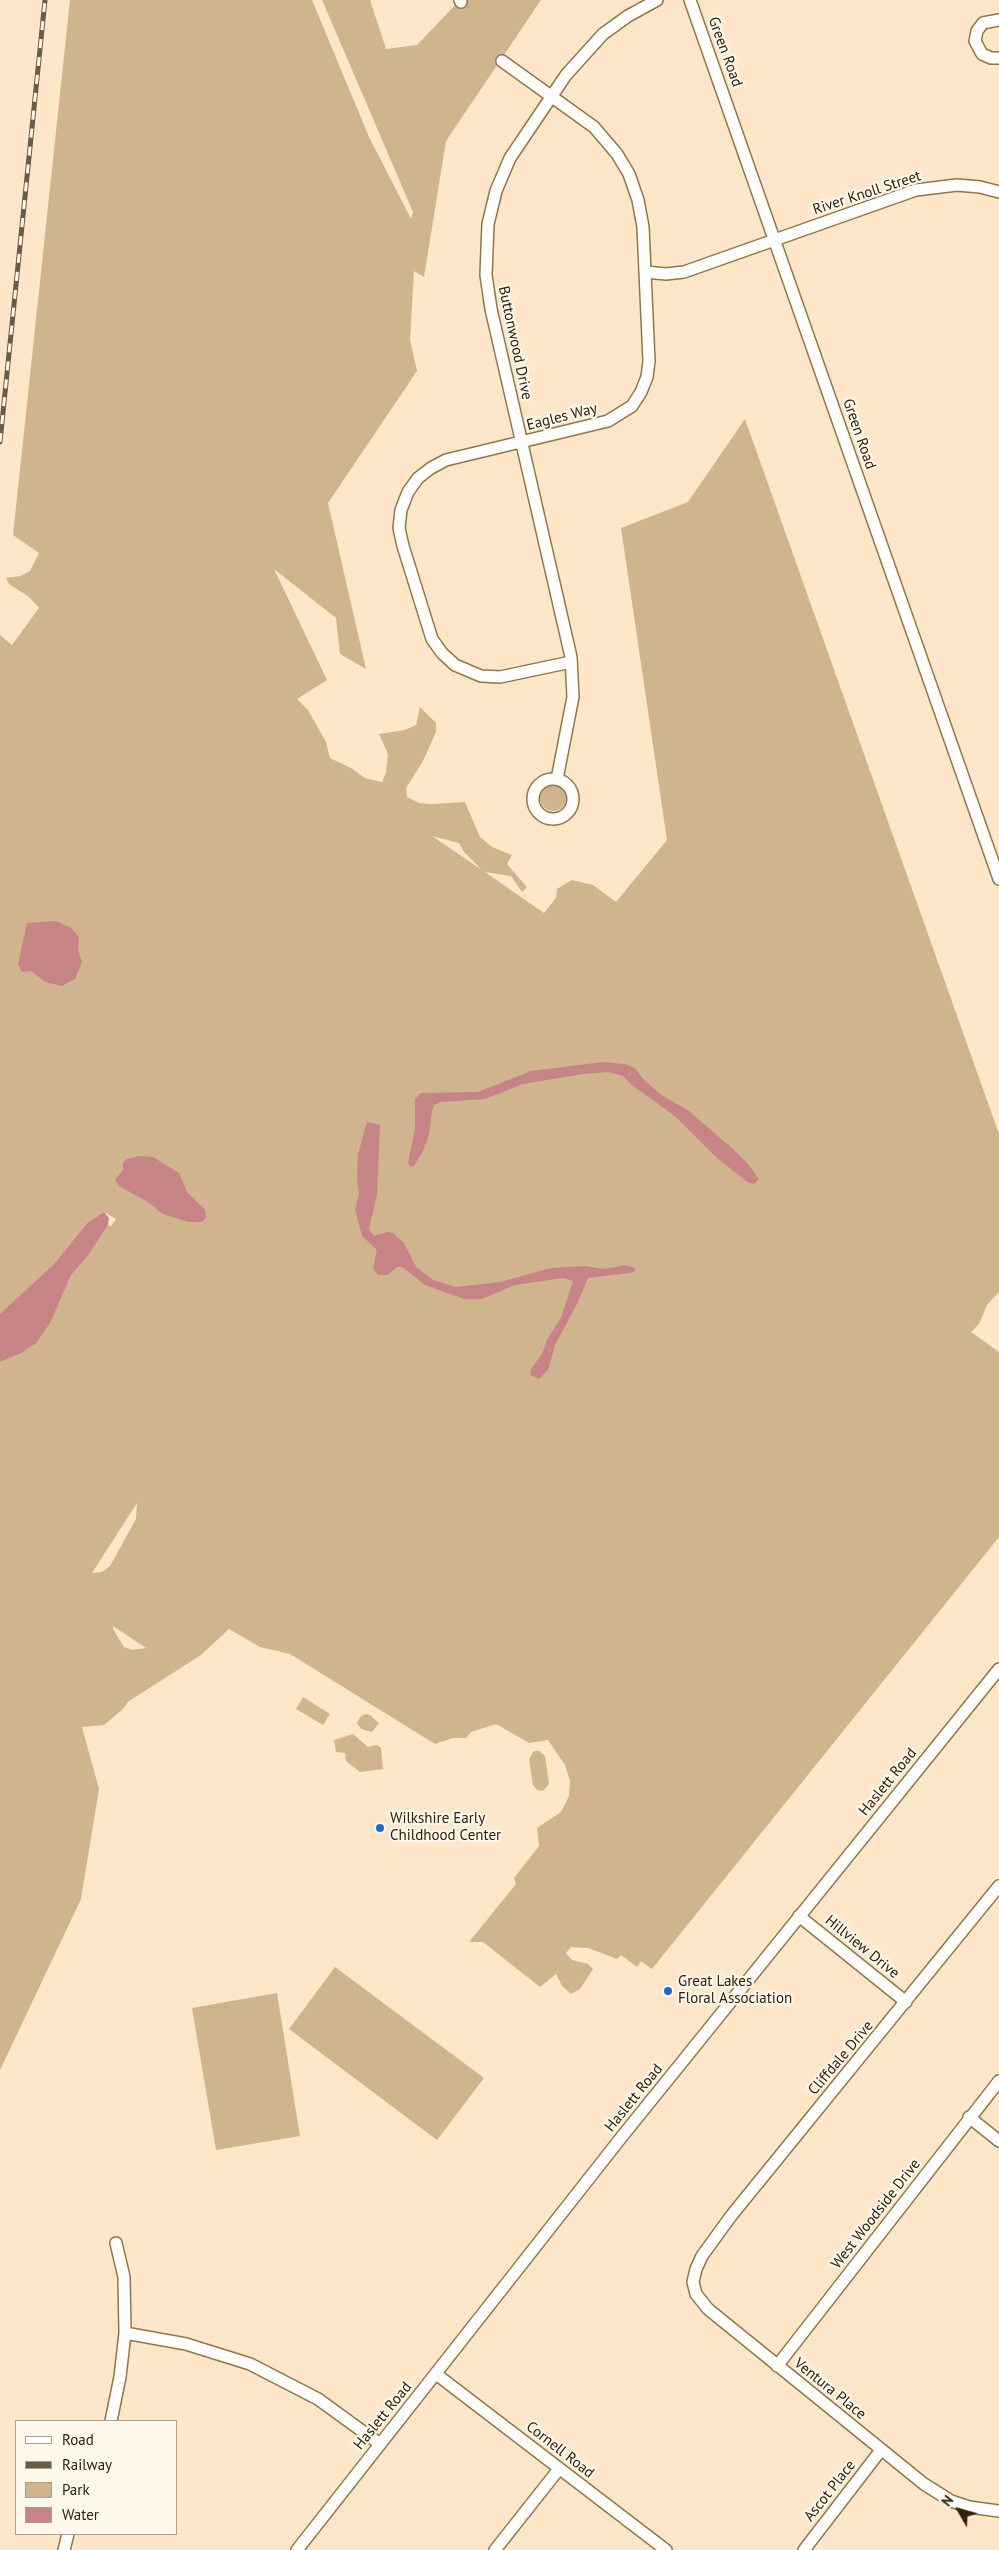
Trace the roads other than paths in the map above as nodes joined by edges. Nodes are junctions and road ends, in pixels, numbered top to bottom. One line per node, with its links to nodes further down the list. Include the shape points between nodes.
1 (657, 0): 6 (street, Buttonwood Drive, via 603,34 580,57)
2 (690, 0): 8 (street, Green Road)
3 (999, 20): 4 (street, via 983,23 975,41 982,54)
4 (999, 58)
5 (502, 61): 6 (street, Eagles Way)
6 (550, 96): 9 (street, Eagles Way, via 594,127 624,164 641,213); 10 (street, Buttonwood Drive, via 502,174 491,207 486,241 488,292)
7 (999, 192): 8 (street, River Knoll Street, via 968,186 933,186)
8 (775, 240): 9 (street, River Knoll Street, via 684,272); 13 (street, Green Road)
9 (645, 272): 10 (street, Eagles Way, via 650,361 645,385 637,399 625,412 608,421)
10 (522, 442): 11 (street, Buttonwood Drive); 11 (street, Eagles Way, via 446,460 424,472 404,501 400,519 401,538 432,639 455,665 472,674 500,677)
11 (571, 662): 12 (street, Buttonwood Drive, via 572,697)
12 (557, 779)
13 (995, 852): 14 (street, Green Road)
14 (999, 875)
15 (999, 1669): 17 (street, Haslett Road)
16 (999, 1886): 18 (street, Cliffdale Drive)
17 (799, 1916): 18 (street, Hillview Drive); 26 (street, Haslett Road)
18 (906, 2002): 23 (street, Cliffdale Drive)
19 (999, 2081): 20 (street, West Woodside Drive)
20 (970, 2117): 21 (street); 25 (street, West Woodside Drive)
21 (999, 2142)
22 (116, 2243): 24 (street, via 124,2278)
23 (707, 2249): 25 (street, Ventura Place, via 694,2275 696,2294 708,2309)
24 (125, 2333): 27 (street); 28 (street, via 186,2344 250,2364 318,2399)
25 (777, 2366): 29 (street, Ventura Place)
26 (436, 2374): 28 (street, Haslett Road); 30 (street, Cornell Road)
27 (111, 2420)
28 (380, 2444): 34 (street, Haslett Road)
29 (881, 2450): 31 (street, Ventura Place, via 942,2497 969,2507); 37 (street, Ascot Place)
30 (559, 2469): 35 (street); 36 (street, Cornell Road)
31 (999, 2511)
32 (68, 2535): 33 (street)
33 (64, 2550)
34 (297, 2550)
35 (495, 2550)
36 (666, 2550)
37 (804, 2550)

